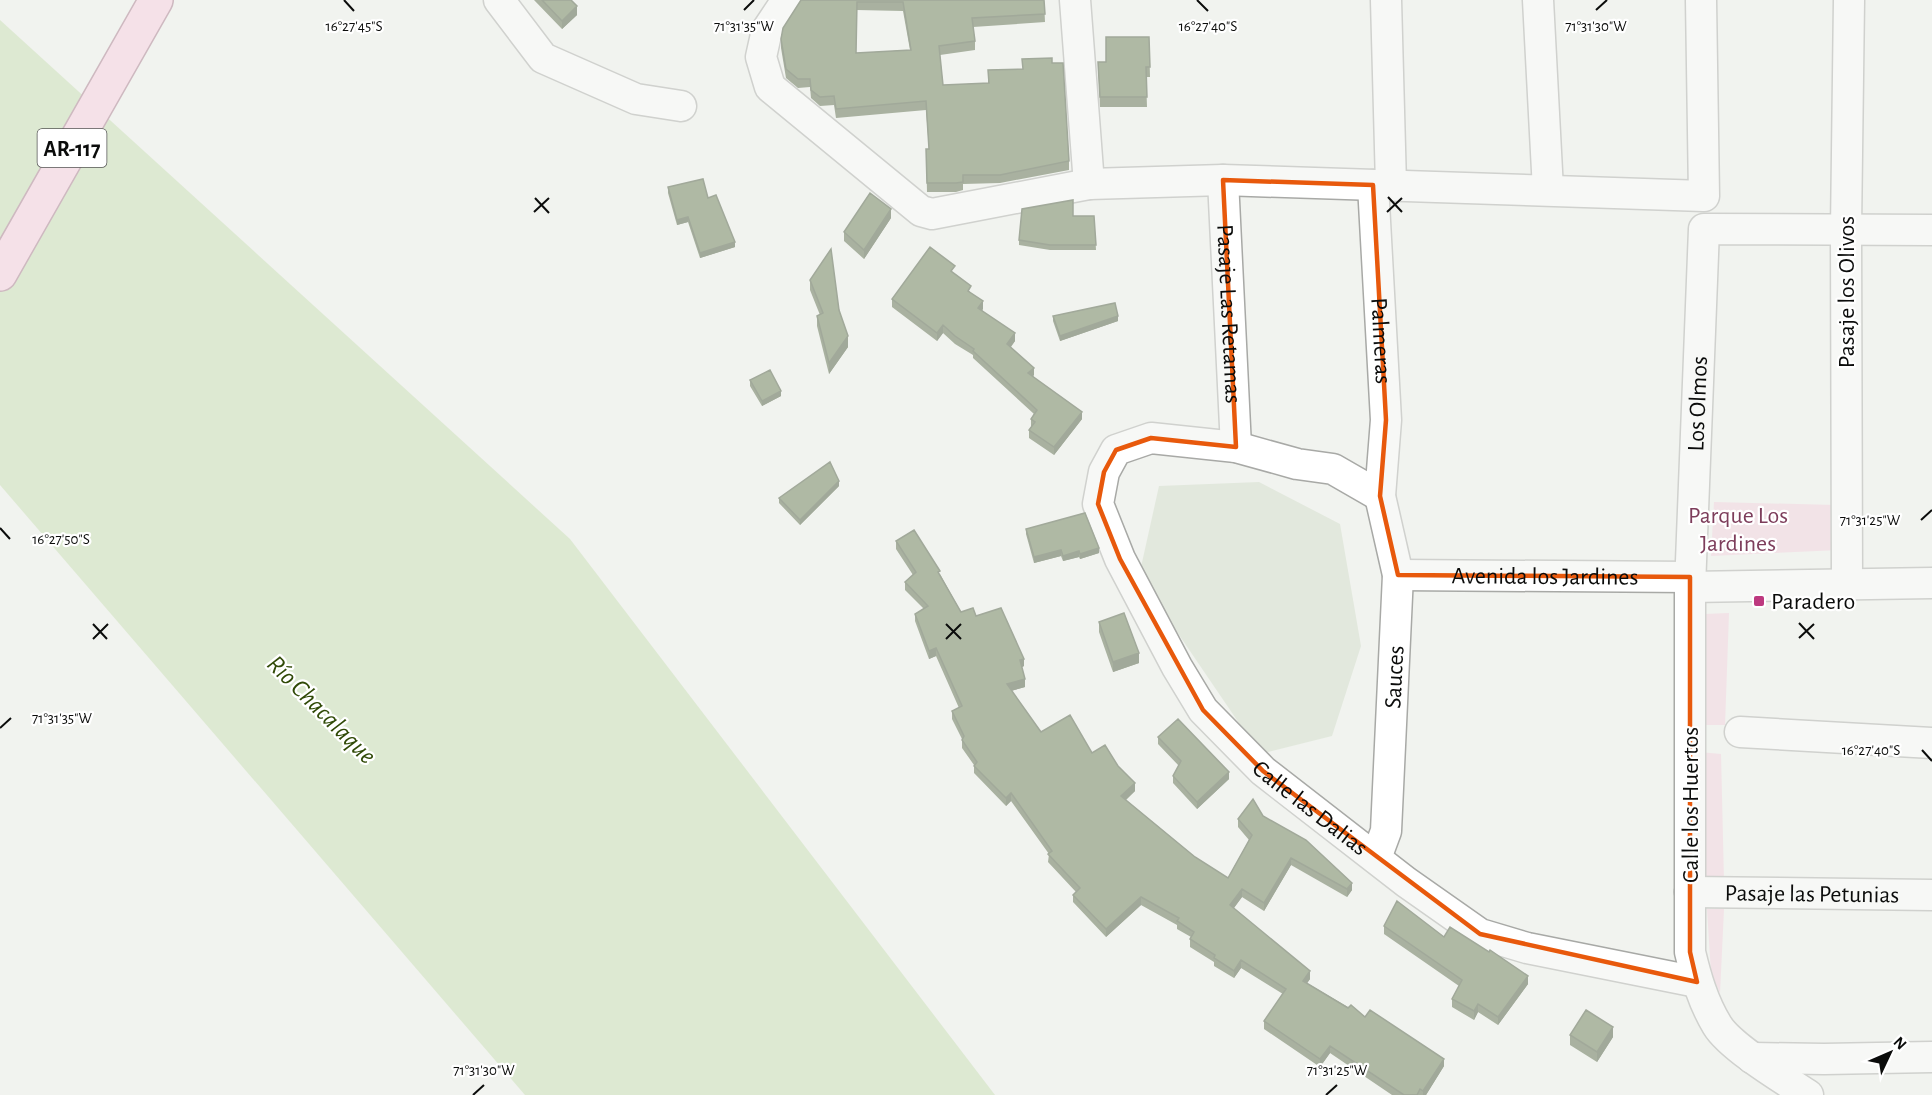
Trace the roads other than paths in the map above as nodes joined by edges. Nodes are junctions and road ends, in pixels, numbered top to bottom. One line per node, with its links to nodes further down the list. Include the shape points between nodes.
1 (499, 0): 9 (street, via 543,58 636,99)
2 (787, 0): 11 (street, via 767,30 761,57 770,87 921,211 932,214)
3 (1075, 0): 11 (street)
4 (1386, 0): 12 (street, Palmeras)
5 (1538, 0): 13 (street)
6 (1701, 0): 13 (street, via 1704,195)
7 (1849, 0): 14 (street, Pasaje los Olivos)
8 (150, 11): 16 (main road, AR-117)
9 (681, 106)
10 (1223, 180): 11 (street); 12 (street); 17 (street, Pasaje Las Retamas)
11 (1089, 184)
12 (1382, 185): 13 (street); 18 (street, Palmeras, via 1386,420)
13 (1548, 190)
14 (1846, 229): 15 (street); 20 (street, Los Olmos, via 1704,229); 22 (street, Pasaje los Olivos)
15 (1932, 230)
16 (0, 274)
17 (1236, 447): 18 (street, via 1297,464 1334,469); 25 (street, Calle las Dalias, via 1151,438 1116,450 1104,472 1098,504 1120,559 1203,710 1263,771)
18 (1380, 496): 19 (street, Sauces)
19 (1398, 575): 20 (street, Avenida los Jardines); 25 (street, Sauces, via 1386,831)
20 (1690, 582): 22 (street, Avenida los Jardines); 26 (street, Calle los Huertos)
21 (1932, 583): 22 (street, Avenida los Jardines)
22 (1848, 584)
23 (1740, 732): 24 (street)
24 (1932, 743)
25 (1376, 858): 28 (street, Calle las Dalias, via 1480,934 1527,948)
26 (1689, 892): 27 (street, Pasaje las Petunias); 28 (street, Calle los Huertos, via 1690,952)
27 (1932, 895)
28 (1697, 982): 30 (street, Calle los Huertos, via 1718,1027)
29 (1932, 1057): 30 (street)
30 (1752, 1058): 31 (street)
31 (1808, 1095)

